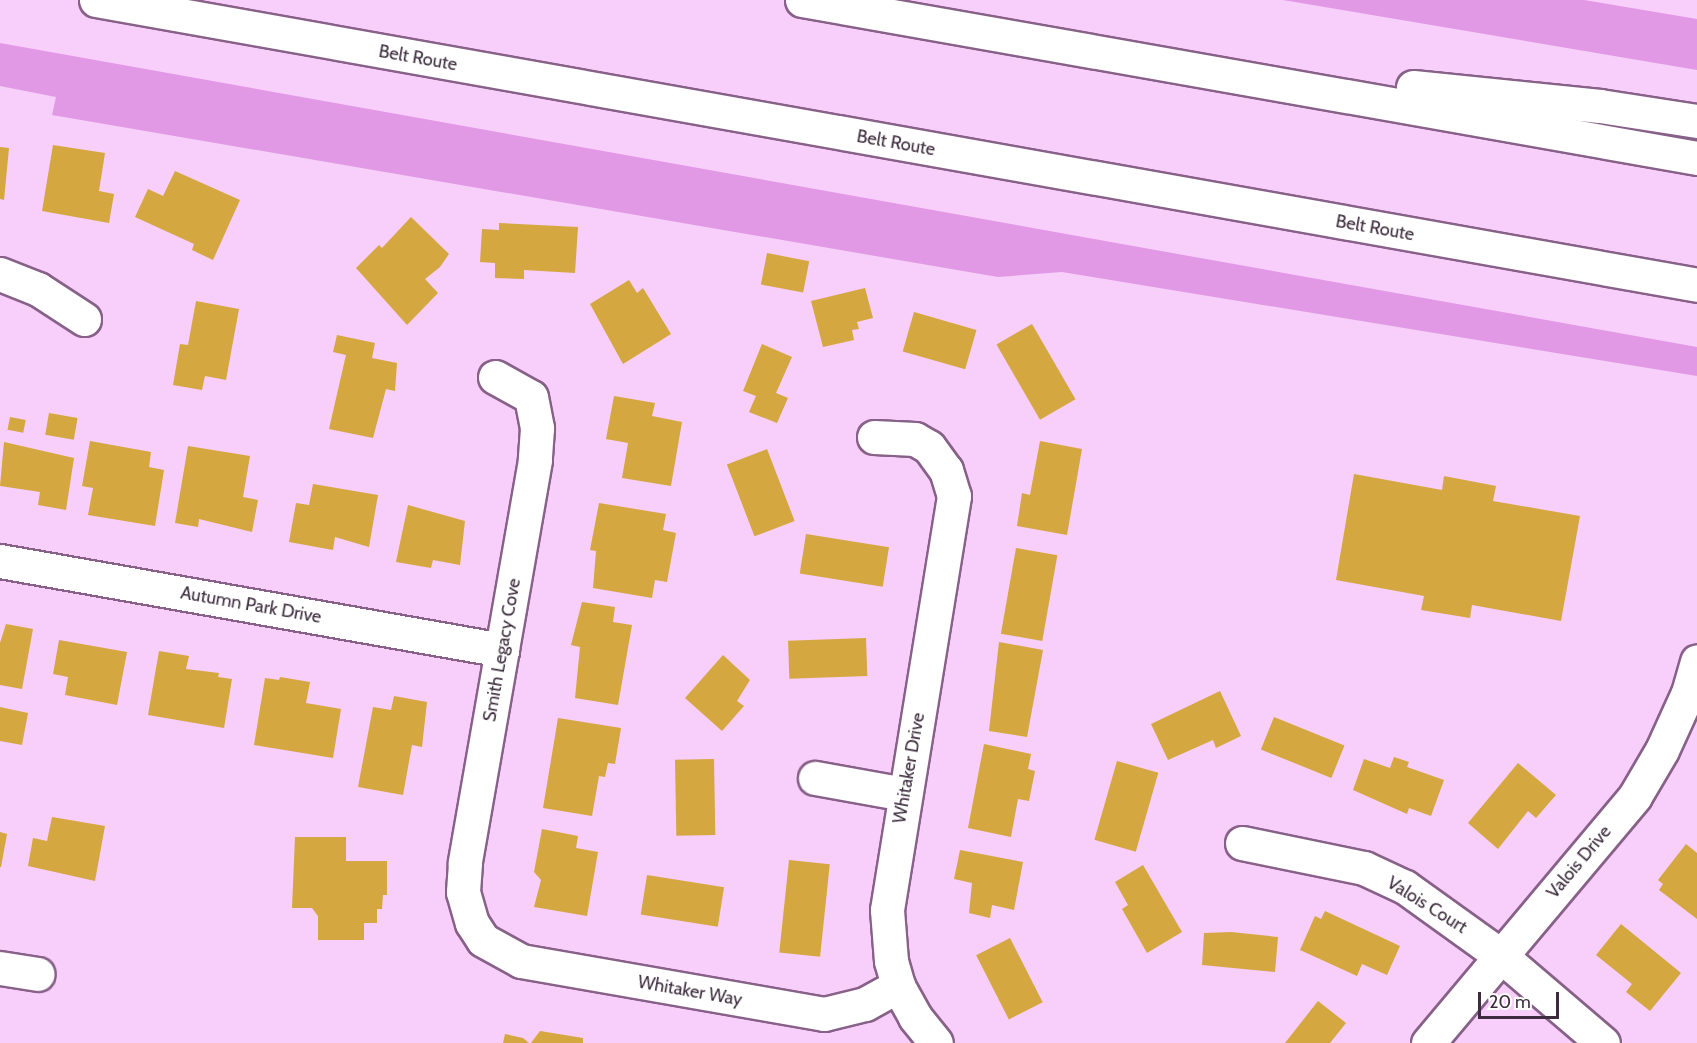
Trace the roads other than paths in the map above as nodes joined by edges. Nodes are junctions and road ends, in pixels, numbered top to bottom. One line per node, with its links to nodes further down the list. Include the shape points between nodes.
1 (96, 0): 7 (main road, Belt Route)
2 (802, 0): 3 (main road)
3 (1200, 70): 4 (main road, via 1588,105); 5 (main road)
4 (1697, 122)
5 (1697, 158)
6 (0, 274): 8 (main road, via 38,289)
7 (1697, 285)
8 (84, 319)
9 (495, 377): 12 (main road, Smith Legacy Cove, via 531,397 537,428 535,460)
10 (874, 437): 15 (main road, Whitaker Drive, via 915,439 929,447 951,482 953,512)
11 (0, 561): 12 (main road, Autumn Park Drive)
12 (502, 650): 17 (main road, Smith Legacy Cove, via 465,863 466,909)
13 (1697, 662): 18 (main road, Valois Drive, via 1688,693 1662,750 1635,796)
14 (814, 778): 15 (main road)
15 (904, 794): 21 (main road, Whitaker Drive, via 887,909 891,961)
16 (1242, 843): 18 (main road, Valois Court, via 1364,868 1405,887)
17 (483, 939): 21 (main road, Whitaker Way, via 501,953 542,966 824,1014 848,1010)
18 (1501, 956): 23 (main road, Valois Drive); 24 (main road, Valois Court)
19 (0, 968): 20 (main road)
20 (38, 974)
21 (898, 986): 22 (main road, Whitaker Drive, via 915,1017)
22 (936, 1043)
23 (1428, 1043)
24 (1603, 1043)

